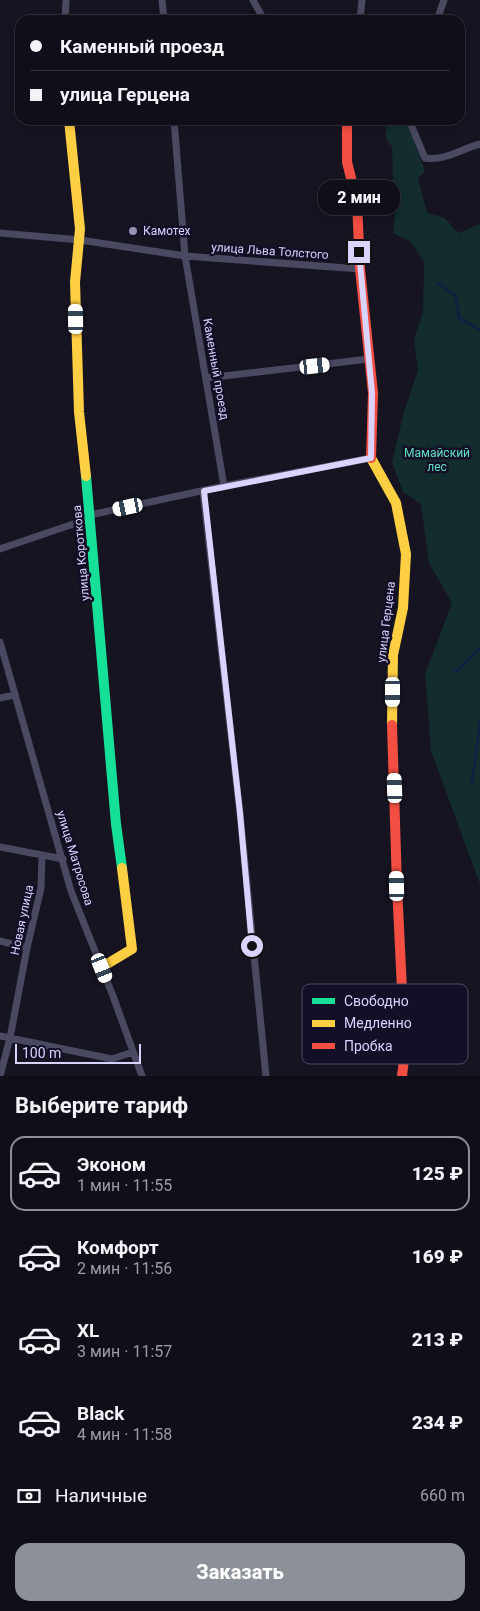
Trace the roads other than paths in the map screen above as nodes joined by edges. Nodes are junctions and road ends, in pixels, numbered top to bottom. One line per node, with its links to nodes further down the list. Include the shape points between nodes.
1 (66, 0): 6 (street)
2 (162, 0): 7 (street)
3 (253, 0): 8 (street)
4 (362, 0): 9 (street)
5 (444, 0): 10 (street)
6 (65, 15)
7 (164, 15)
8 (261, 15)
9 (360, 15)
10 (439, 15)
11 (70, 125): 17 (street, улица Короткова)
12 (174, 125): 18 (street, Каменный проезд)
13 (347, 125): 19 (street, улица Герцена, via 347,162 357,202)
14 (411, 125): 15 (street, via 425,158 434,160)
15 (480, 144)
16 (0, 234): 17 (street, улица Льва Толстого)
17 (80, 240): 18 (street, улица Льва Толстого); 25 (street, улица Короткова, via 75,282 79,412)
18 (185, 256): 19 (street, улица Льва Толстого); 21 (street, Каменный проезд)
19 (360, 269): 20 (street, улица Герцена)
20 (369, 360): 21 (street); 22 (street, улица Герцена)
21 (206, 378): 23 (street, Каменный проезд)
22 (371, 458): 23 (street); 36 (street, улица Герцена, via 396,503 406,554 403,608 393,655)
23 (224, 486): 24 (street)
24 (204, 491): 25 (street); 42 (street)
25 (90, 517): 26 (street); 35 (street, улица Короткова, via 116,824 132,949)
26 (0, 548)
27 (0, 642): 28 (street, улица Матросова)
28 (15, 695): 29 (street); 32 (street, улица Матросова)
29 (0, 698)
30 (0, 847): 31 (street)
31 (42, 856): 32 (street); 34 (street, Новая улица, via 41,888)
32 (63, 860): 35 (street, улица Матросова, via 71,891)
33 (0, 941): 34 (street)
34 (27, 948): 38 (street, Новая улица)
35 (102, 968): 39 (street, улица Матросова)
36 (402, 984)
37 (0, 1036): 38 (street)
38 (10, 1038): 39 (street, via 112,1059); 40 (street, Новая улица)
39 (133, 1052): 41 (street, улица Матросова)
40 (0, 1076)
41 (142, 1076)
42 (266, 1076)

